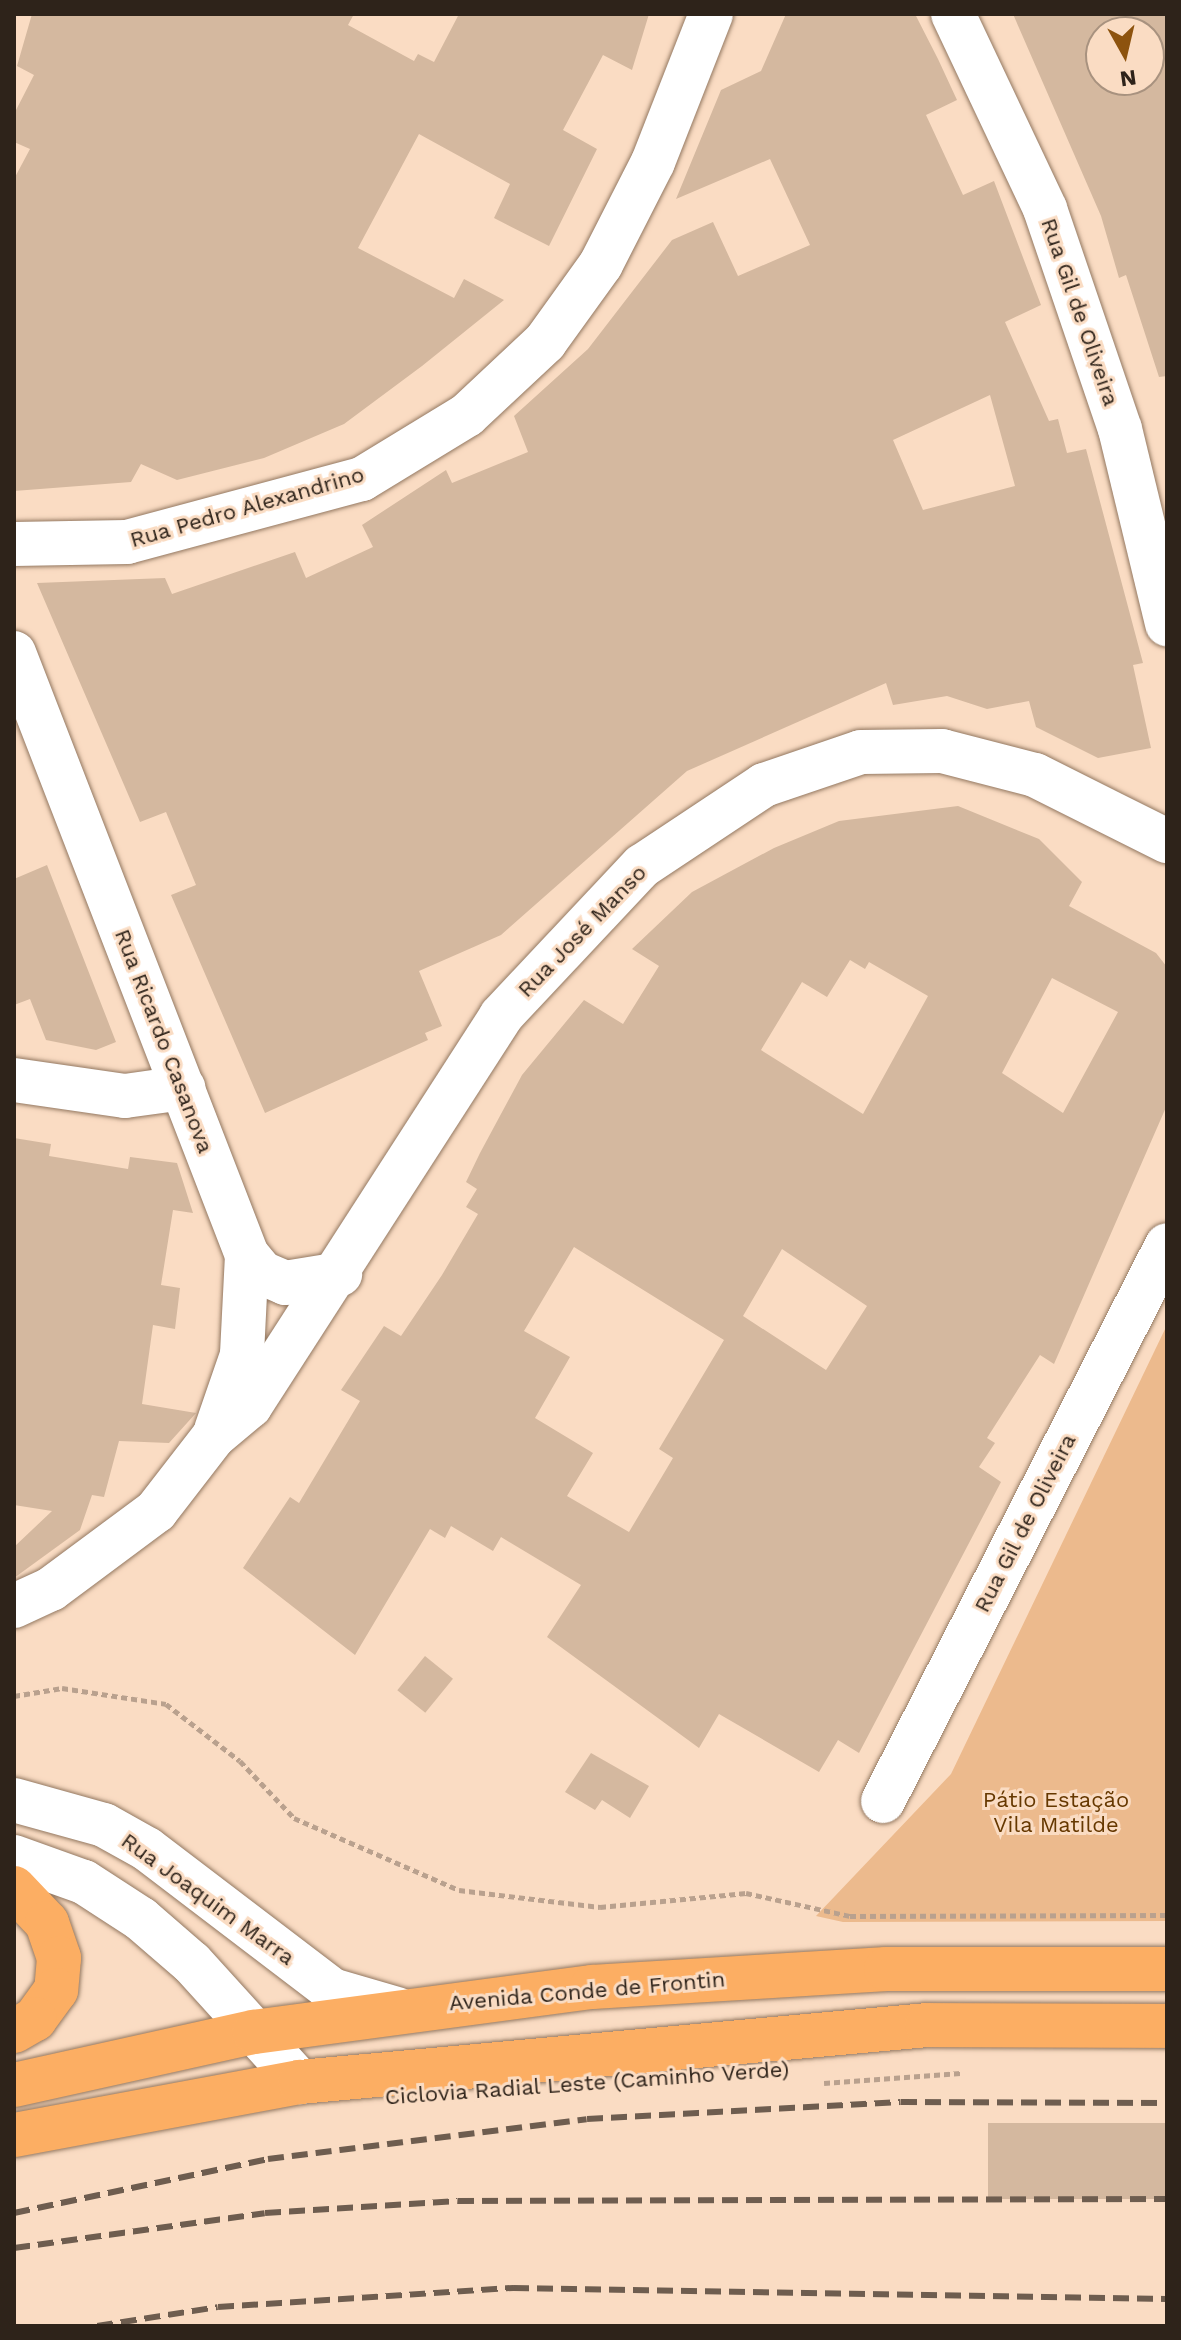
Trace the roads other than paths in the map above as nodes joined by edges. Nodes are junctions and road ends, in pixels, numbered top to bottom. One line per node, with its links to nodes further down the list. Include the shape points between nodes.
1 (711, 14): 3 (street, Rua Pedro Alexandrino, via 653,162 601,264 545,342 467,415 362,479 127,542)
2 (953, 14): 4 (street, Rua Gil de Oliveira, via 1045,209 1120,429)
3 (14, 544)
4 (1167, 624)
5 (14, 653): 8 (street, Rua Ricardo Casanova)
6 (1167, 841): 11 (street, Rua José Manso, via 1035,775 942,751 861,752 764,785 642,866 501,1016)
7 (14, 1080): 8 (street, via 125,1096)
8 (183, 1088): 10 (street, Rua Ricardo Casanova)
9 (1167, 1245): 15 (street, Rua Gil de Oliveira)
10 (247, 1255): 11 (street, via 285,1283); 12 (street, Rua Ricardo Casanova, via 242,1355)
11 (340, 1274): 12 (street, Rua José Manso, via 250,1406)
12 (214, 1436): 13 (street, Rua José Manso, via 156,1511 51,1589)
13 (14, 1606)
14 (14, 1800): 19 (street, Rua Joaquim Marra, via 115,1831 332,1990)
15 (883, 1801)
16 (14, 1857): 22 (street, via 84,1882 141,1919)
17 (14, 1888): 21 (highway, via 47,1923 59,1958 56,1990 35,2019)
18 (1167, 1969): 19 (highway, Avenida Conde de Frontin, via 886,1969 592,1987)
19 (397, 2009): 22 (highway, Avenida Conde de Frontin)
20 (1167, 2026): 23 (highway, via 927,2025)
21 (14, 2031)
22 (254, 2032): 23 (street); 24 (highway, Avenida Conde de Frontin)
23 (300, 2082): 25 (highway)
24 (14, 2085)
25 (14, 2135)

